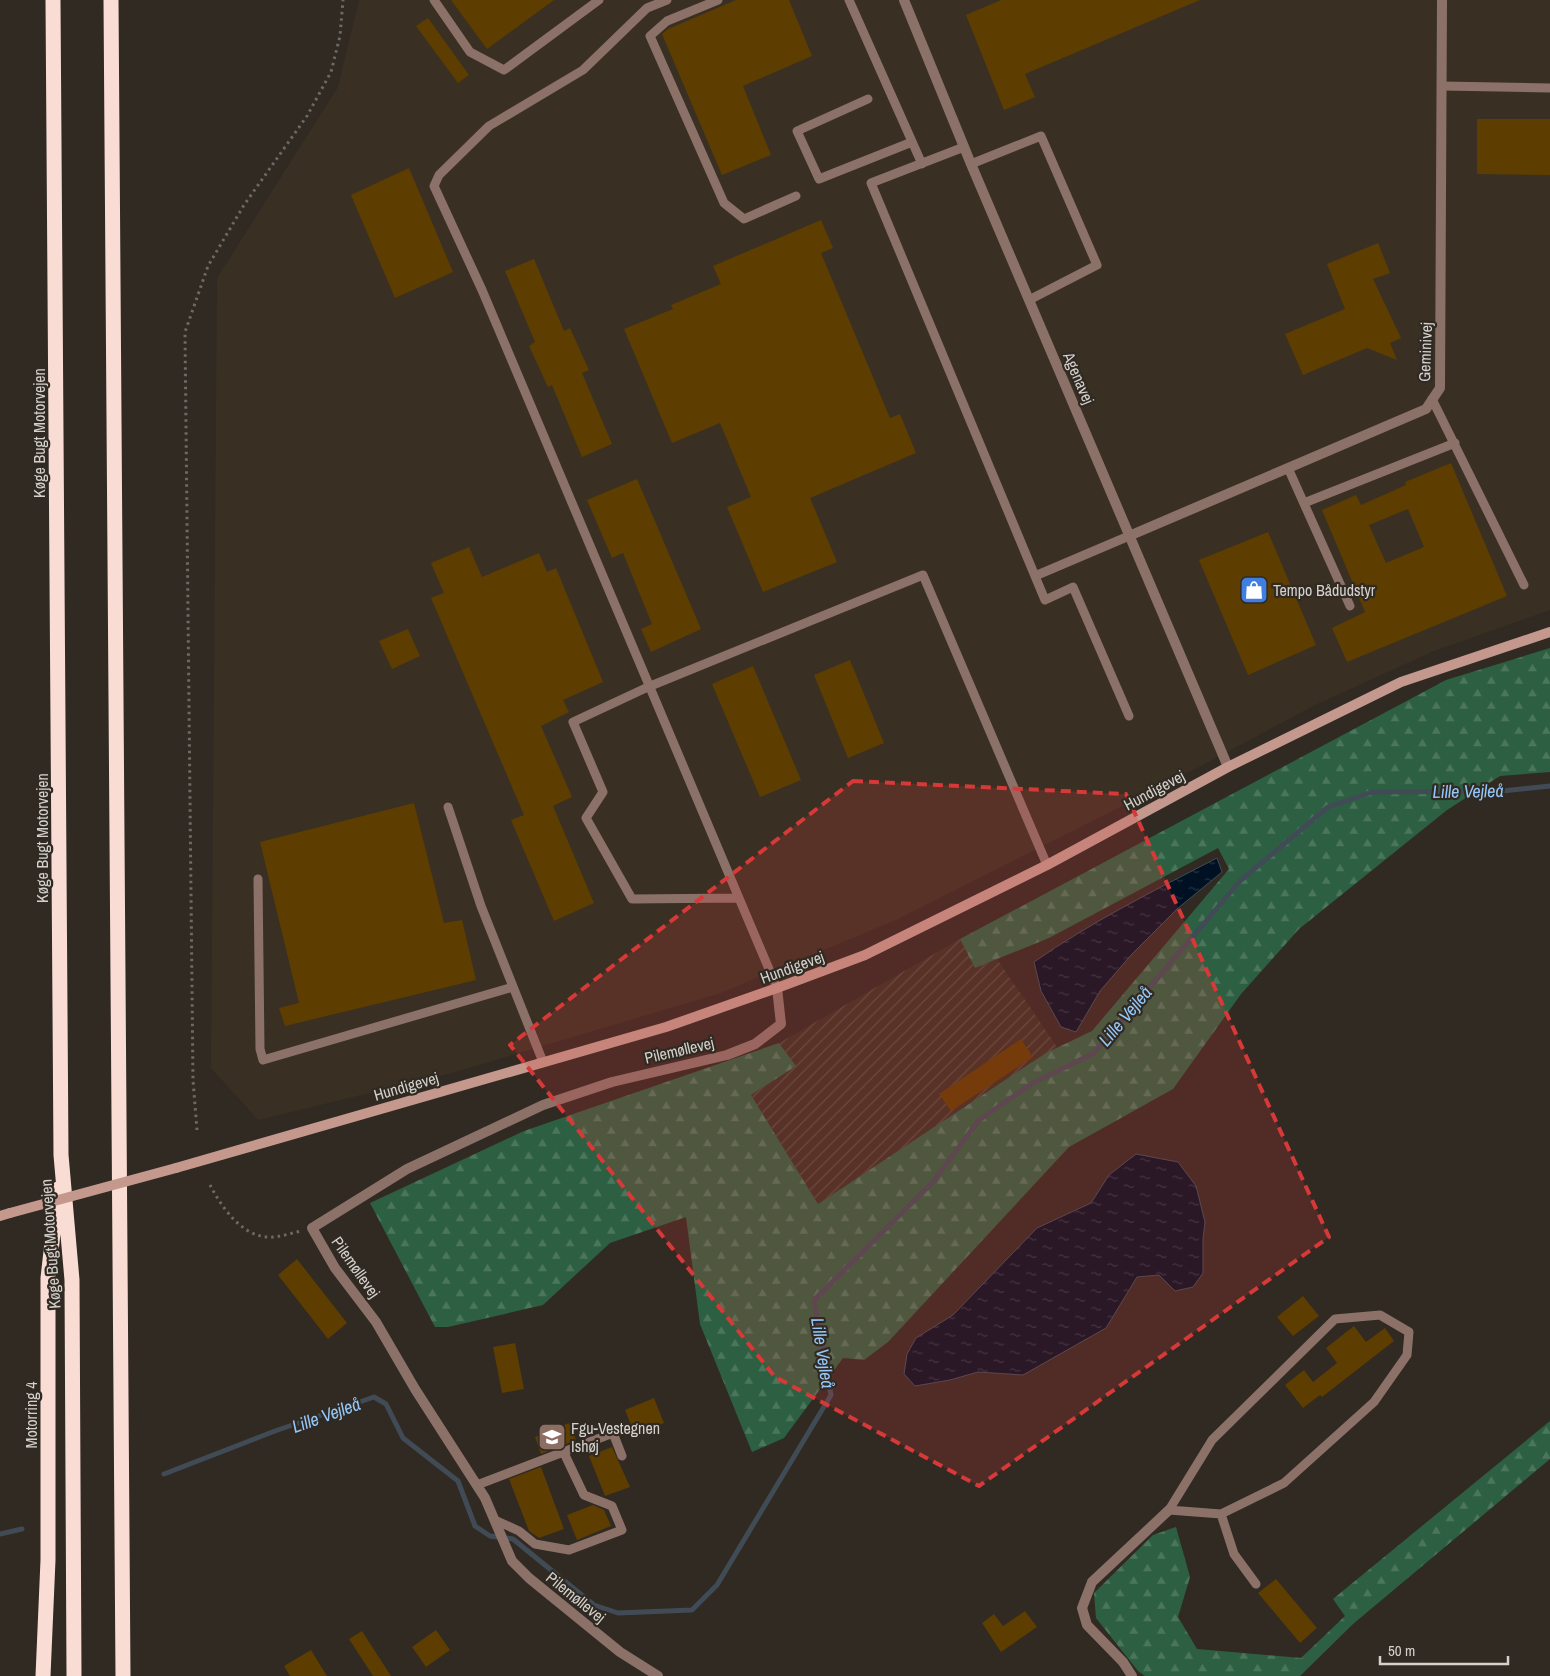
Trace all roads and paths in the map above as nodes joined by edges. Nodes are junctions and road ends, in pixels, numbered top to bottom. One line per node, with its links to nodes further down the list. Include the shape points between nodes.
1 (53, 0): 40 (highway, Køge Bugt Motorvejen)
2 (111, 0): 53 (highway)
3 (343, 0): 39 (path, via 340,36 331,72 307,116 244,205 208,266 185,332 192,1080)
4 (434, 0): 5 (lane, via 470,52 504,70)
5 (599, 0)
6 (667, 0): 29 (lane, via 647,8 583,70 489,126 439,175 434,186 482,290)
7 (718, 0): 18 (lane, via 667,21 650,36 724,203 744,220)
8 (849, 0): 14 (lane)
9 (904, 0): 15 (street, Agenavej)
10 (1442, 0): 11 (street, Geminivej)
11 (1442, 86): 12 (lane); 20 (street, Geminivej, via 1440,388)
12 (1550, 88)
13 (868, 99): 14 (lane, via 797,131 819,179)
14 (912, 142): 16 (lane)
15 (964, 147): 16 (lane); 17 (street, Agenavej)
16 (922, 164): 25 (lane, via 871,183)
17 (971, 164): 19 (street, Agenavej); 19 (lane, via 1041,136 1097,265)
18 (796, 196)
19 (1029, 300): 24 (street, Agenavej)
20 (1432, 399): 21 (lane); 22 (street, Geminivej, via 1426,409)
21 (1455, 443): 23 (lane); 26 (lane)
22 (1288, 468): 23 (lane); 24 (street, Geminivej)
23 (1304, 503): 27 (lane)
24 (1129, 536): 25 (lane); 31 (street, Agenavej)
25 (1035, 576): 30 (lane, via 1045,600 1073,587)
26 (1524, 585)
27 (1350, 606)
28 (1550, 632): 31 (street, Hundigevej, via 1401,682)
29 (648, 687): 33 (lane, via 923,574); 35 (lane); 35 (lane, via 573,722 602,792 586,818 632,899)
30 (1129, 716)
31 (1228, 767): 33 (street, Hundigevej)
32 (448, 807): 36 (lane, via 481,906)
33 (1047, 865): 37 (street, Hundigevej, via 865,955)
34 (258, 879): 36 (lane, via 260,1049 263,1060)
35 (739, 898): 37 (lane)
36 (513, 986): 38 (lane)
37 (778, 988): 38 (street, Hundigevej, via 666,1027); 43 (street, Pilemøllevej, via 781,1024 755,1044 727,1055 612,1082 543,1106 406,1169)
38 (543, 1062): 42 (street, Hundigevej, bridge)
39 (197, 1130)
40 (61, 1155): 51 (highway, Motorring 4, via 48,1278 48,1560); 52 (highway, Køge Bugt Motorvejen, via 72,1280)
41 (210, 1185): 43 (path, via 222,1206 254,1234 272,1238)
42 (5, 1215)
43 (312, 1228): 46 (street, Pilemøllevej, via 335,1268 376,1322)
44 (564, 1453): 45 (lane, via 613,1433); 46 (lane); 49 (lane, via 584,1495 612,1506 622,1530 569,1550 535,1544 519,1531)
45 (622, 1456)
46 (477, 1484): 49 (street, Pilemøllevej)
47 (1168, 1510): 48 (lane); 48 (lane, via 1212,1440 1335,1319 1380,1315 1410,1332 1407,1355 1374,1402 1284,1483); 55 (street, via 1092,1582 1082,1608 1087,1625 1124,1662)
48 (1221, 1514): 50 (lane, via 1234,1554)
49 (497, 1521): 54 (street, Pilemøllevej, via 512,1561 529,1578 620,1652)
50 (1256, 1584)
51 (43, 1676)
52 (74, 1676)
53 (124, 1676)
54 (658, 1676)
55 (1132, 1676)

